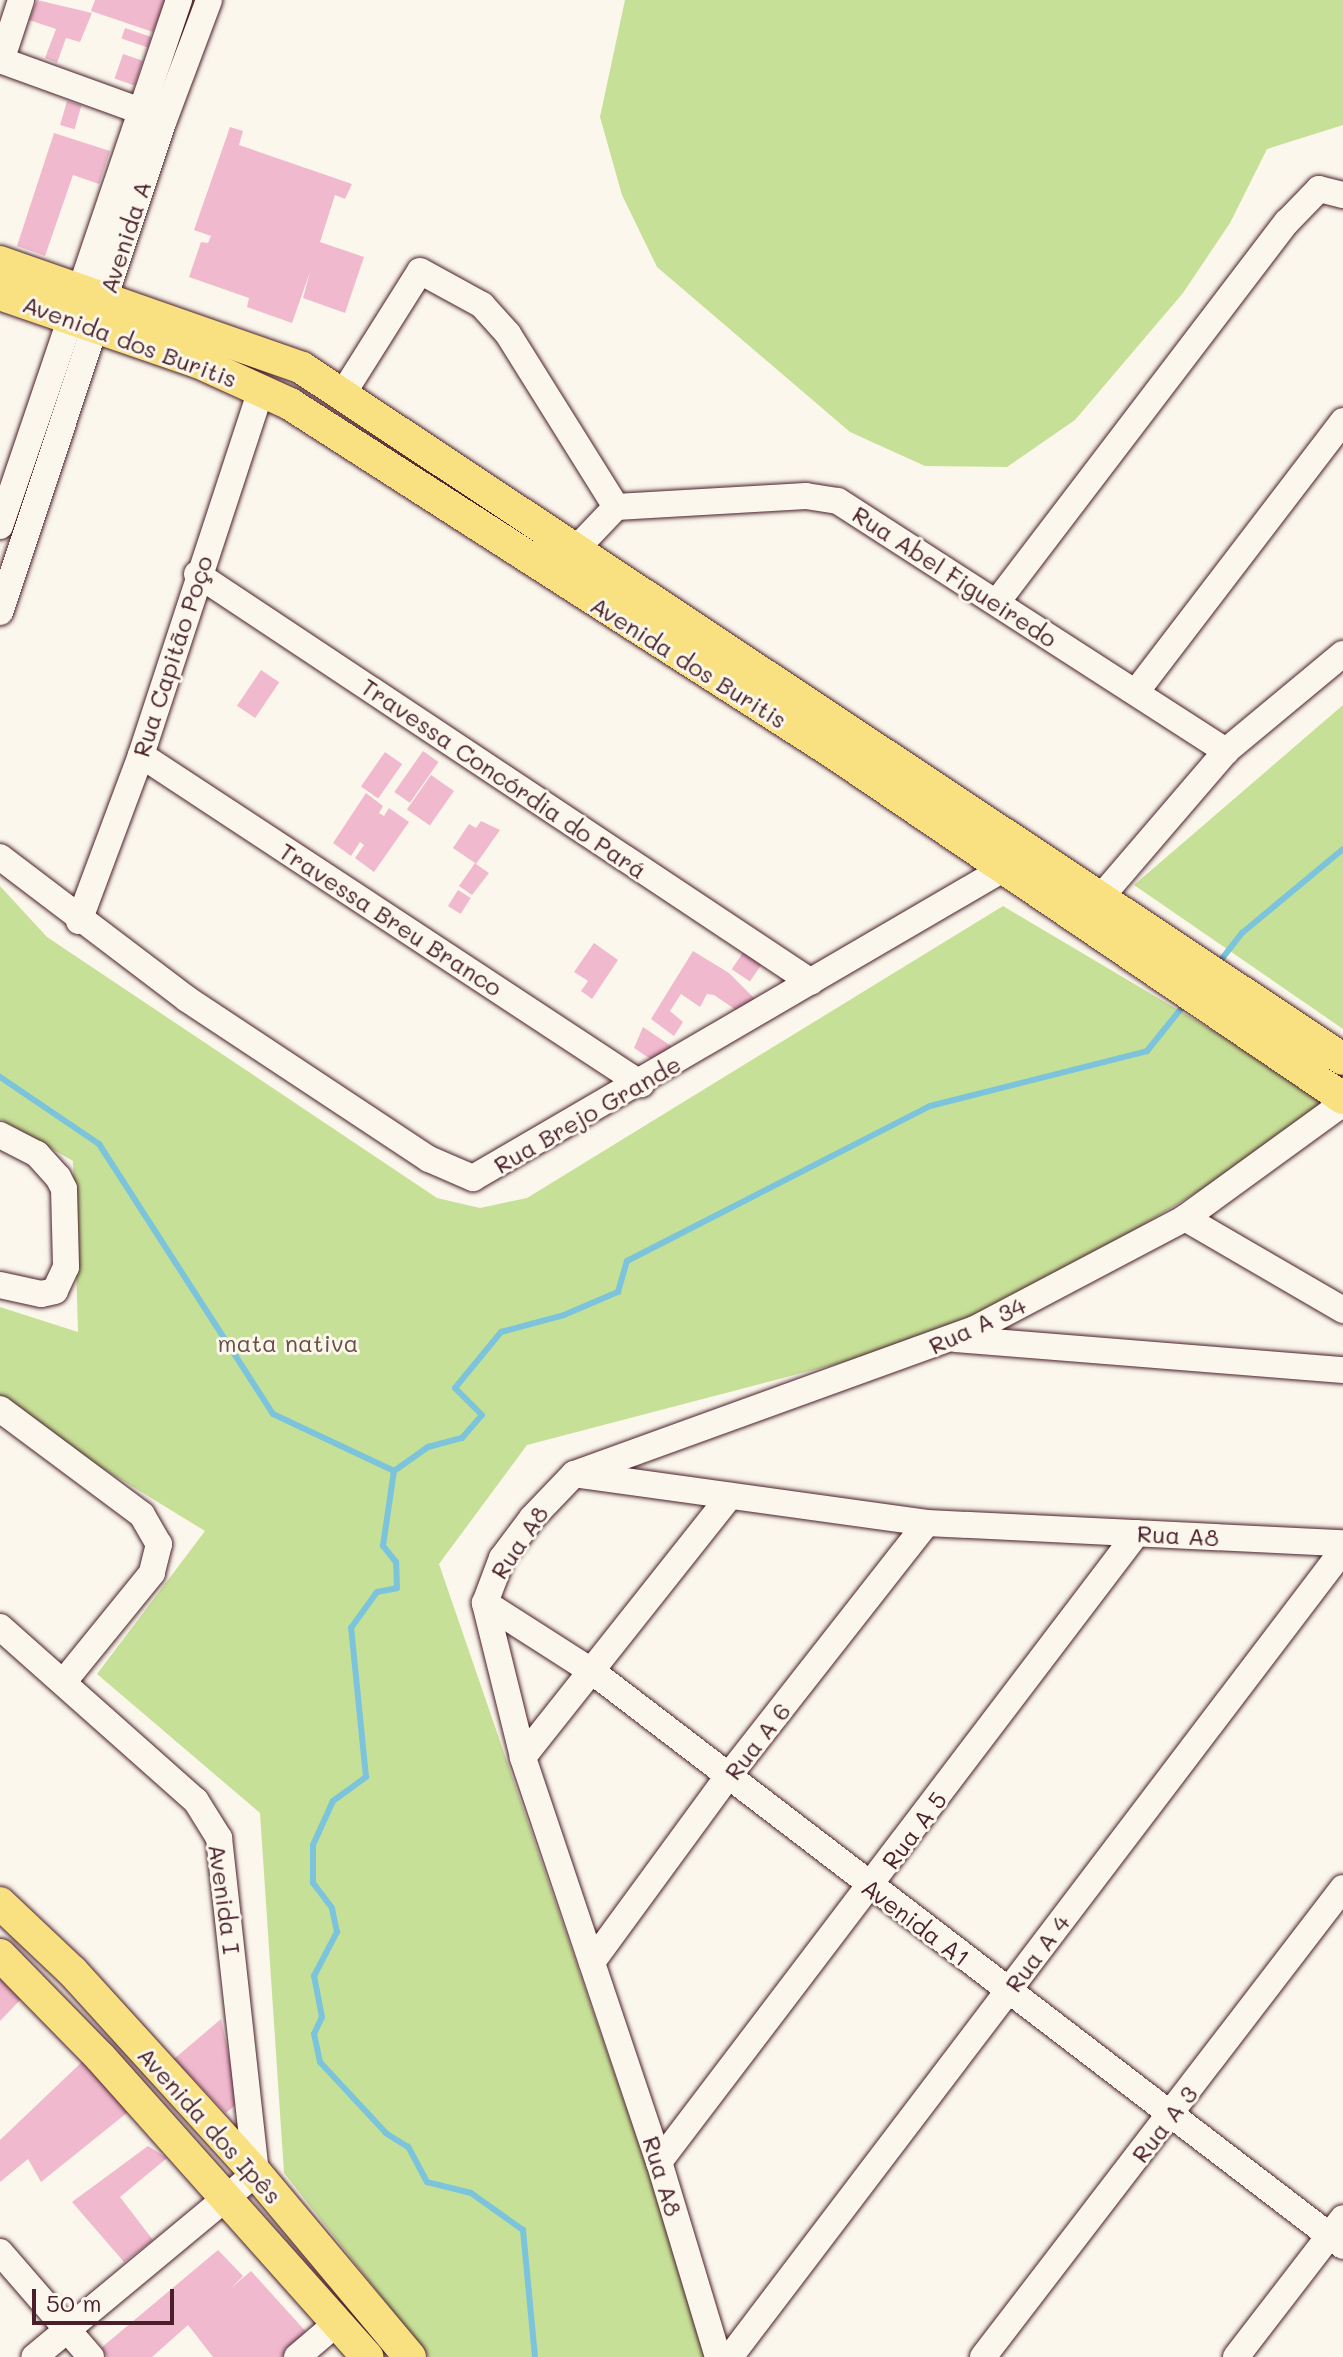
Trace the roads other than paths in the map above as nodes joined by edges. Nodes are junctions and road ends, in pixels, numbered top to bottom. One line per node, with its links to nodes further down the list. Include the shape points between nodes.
1 (21, 0): 4 (street)
2 (179, 0): 5 (street, Avenida A)
3 (209, 0): 5 (street, Avenida A)
4 (1, 60): 5 (street)
5 (152, 115): 9 (street, Avenida A)
6 (1331, 192): 18 (street, via 1287,222)
7 (0, 262): 9 (main road, Avenida dos Buritis)
8 (0, 294): 9 (main road, Avenida dos Buritis)
9 (87, 309): 10 (main road, Avenida dos Buritis); 11 (main road, Avenida dos Buritis, via 267,352); 14 (street, Avenida A); 15 (street, Avenida A)
10 (261, 389): 17 (street, Rua Capitão Poço); 25 (main road, Avenida dos Buritis)
11 (342, 395): 13 (street, via 420,271 482,305 515,341); 16 (main road, Avenida dos Buritis)
12 (1343, 421): 21 (street)
13 (616, 507): 16 (street); 18 (street, Rua Abel Figueiredo, via 806,496 838,501)
14 (3, 509): 15 (street)
15 (34, 511): 19 (street, Avenida A)
16 (577, 548): 25 (main road, Avenida dos Buritis)
17 (197, 574): 23 (street, Rua Capitão Poço); 28 (street, Travessa Concórdia do Pará)
18 (997, 602): 21 (street, Rua Abel Figueiredo)
19 (0, 612)
20 (1343, 654): 22 (street)
21 (1136, 692): 22 (street, Rua Abel Figueiredo)
22 (1226, 751): 26 (street)
23 (141, 755): 27 (street, Rua Capitão Poço); 31 (street, Travessa Breu Branco)
24 (0, 857): 27 (street, Rua Brejo Grande)
25 (1013, 857): 26 (main road, Avenida dos Buritis); 28 (street, Rua Brejo Grande)
26 (1091, 909): 29 (main road, Avenida dos Buritis)
27 (79, 921): 31 (street, Rua Brejo Grande, via 429,1159 473,1178)
28 (811, 982): 31 (street, Rua Brejo Grande)
29 (1203, 984): 30 (main road, Avenida dos Buritis); 32 (main road, Avenida dos Buritis)
30 (1343, 1059)
31 (641, 1084)
32 (1343, 1100): 34 (street, Rua A 34)
33 (0, 1135): 35 (street, via 37,1154 58,1177 64,1189 66,1267 55,1291 41,1294)
34 (1185, 1218): 36 (street); 37 (street, Rua A 34)
35 (0, 1285)
36 (1343, 1310)
37 (954, 1339): 38 (street); 40 (street, Rua A 34)
38 (1343, 1370)
39 (0, 1409): 49 (street, via 142,1515 159,1544 152,1573)
40 (574, 1474): 41 (street, Rua A8); 46 (street, Rua A8, via 555,1490 502,1558)
41 (730, 1496): 42 (street, Rua A8); 48 (street)
42 (927, 1523): 43 (street, Rua A8); 51 (street, Rua A 6)
43 (1137, 1533): 44 (street, Rua A8); 52 (street, Rua A 5)
44 (1343, 1543)
45 (1343, 1550): 57 (street, Rua A 4)
46 (485, 1603): 48 (street, Avenida A1); 50 (street, Rua A8)
47 (0, 1627): 49 (street, Avenida I)
48 (593, 1672): 50 (street); 51 (street, Avenida A1)
49 (65, 1680): 60 (street, Avenida I, via 196,1801 219,1838)
50 (523, 1757): 56 (street, Rua A8)
51 (726, 1779): 52 (street, Avenida A1); 56 (street, Rua A 6)
52 (870, 1888): 57 (street, Avenida A1); 59 (street, Rua A 5)
53 (1343, 1888): 58 (street, Rua A 3)
54 (0, 1903): 60 (main road, Avenida dos Ipês, via 72,1971)
55 (0, 1955): 61 (main road, Avenida dos Ipês, via 100,2057)
56 (592, 1962): 59 (street, Rua A8)
57 (1009, 1991): 58 (street, Avenida A1); 72 (street, Rua A 4)
58 (1170, 2117): 62 (street, Avenida A1); 73 (street, Rua A 3)
59 (659, 2162): 71 (street, Rua A8)
60 (256, 2173): 61 (street); 70 (main road, Avenida dos Ipês)
61 (225, 2203): 64 (main road, Avenida dos Ipês); 65 (street)
62 (1338, 2233): 74 (street)
63 (0, 2252): 65 (street)
64 (337, 2323): 68 (street); 69 (main road, Avenida dos Ipês)
65 (70, 2328): 66 (street); 67 (street)
66 (34, 2357)
67 (91, 2357)
68 (297, 2357)
69 (367, 2357)
70 (410, 2357)
71 (718, 2357)
72 (730, 2357)
73 (983, 2357)
74 (1236, 2357)

